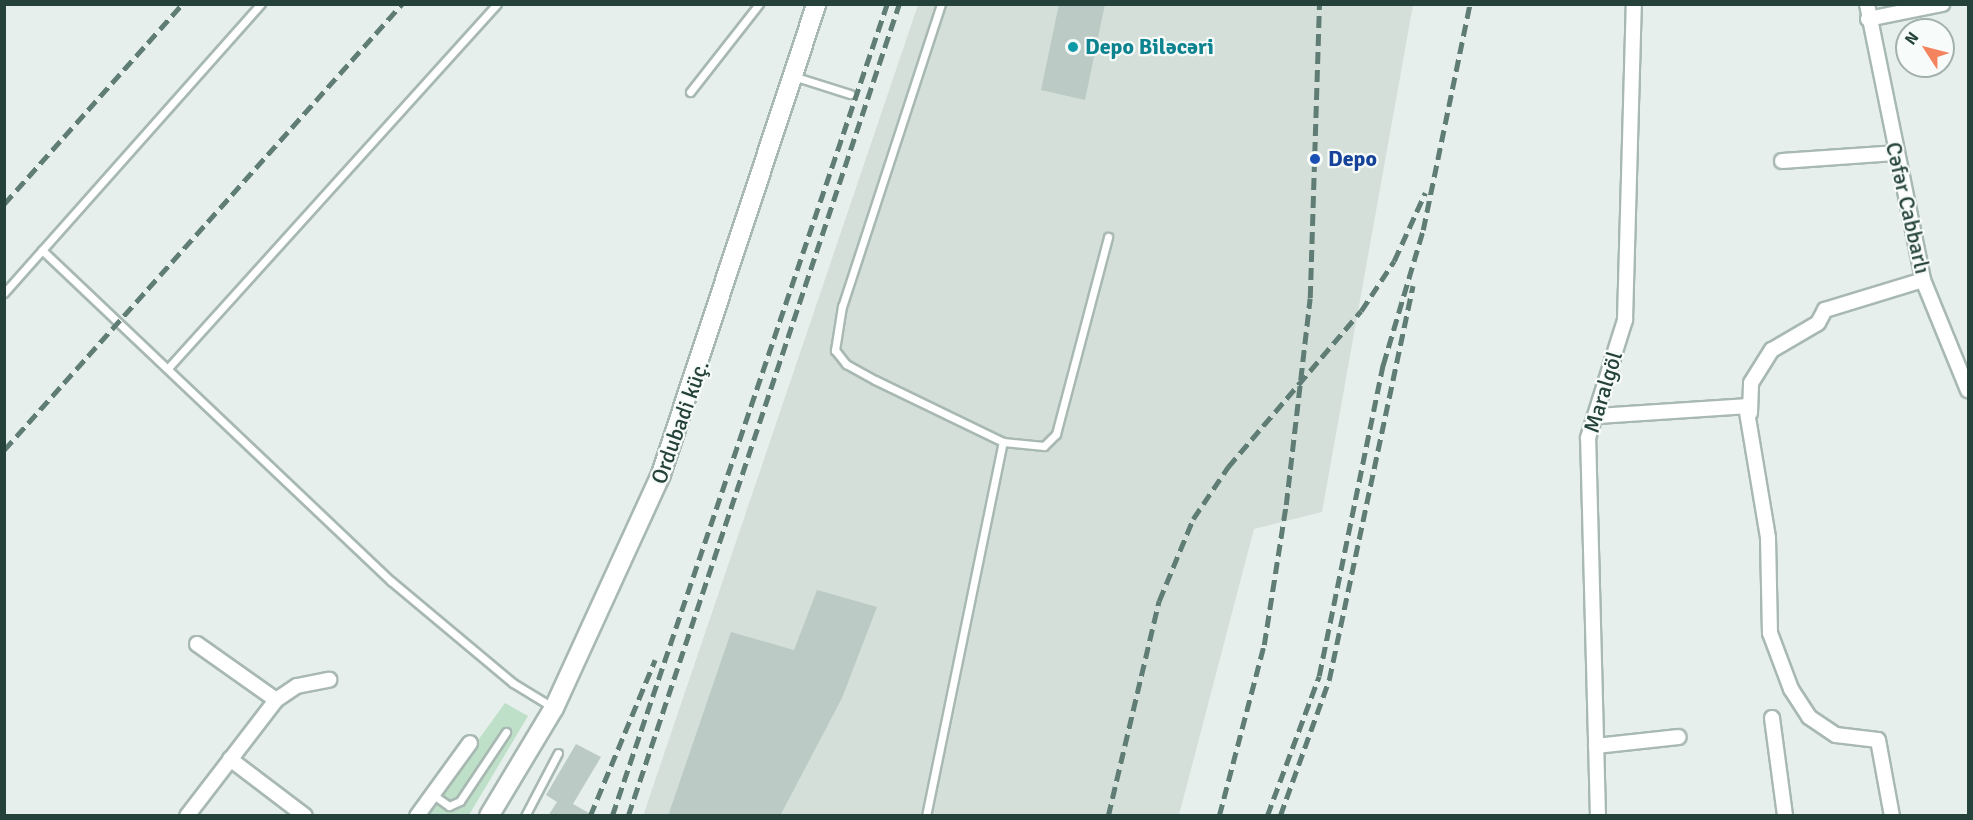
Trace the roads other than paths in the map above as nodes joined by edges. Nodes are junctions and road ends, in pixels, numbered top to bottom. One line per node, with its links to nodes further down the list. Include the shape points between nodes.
1 (261, 4): 15 (lane)
2 (497, 4): 18 (lane)
3 (759, 4): 10 (lane)
4 (816, 4): 9 (main road, Ordubadi küç.)
5 (941, 4): 22 (lane, via 842,306 835,350 846,364 875,380)
6 (1634, 4): 21 (street, Maralgöl, via 1625,320)
7 (1942, 4): 8 (street, Cəfər Cabbarlı, via 1940,9)
8 (1868, 12): 12 (street, Cəfər Cabbarlı)
9 (793, 76): 11 (lane); 26 (main road, Ordubadi küç., via 677,434)
10 (690, 92)
11 (850, 94)
12 (1895, 153): 13 (street); 16 (street, Cəfər Cabbarlı)
13 (1782, 161)
14 (1108, 237): 22 (lane, via 1056,434 1044,446)
15 (42, 250): 17 (lane); 18 (lane)
16 (1923, 280): 19 (street, Cəfər Cabbarlı); 20 (street, via 1825,310 1818,323 1772,350 1751,383)
17 (4, 293)
18 (169, 367): 26 (lane, via 391,581 513,683)
19 (1968, 390)
20 (1750, 413): 21 (street, via 1746,405 1730,403); 43 (street, via 1768,538 1770,633 1791,689 1809,717 1836,735 1878,740)
21 (1597, 416): 31 (street, Maralgöl, via 1588,438)
22 (1004, 442): 40 (lane)
23 (197, 644): 25 (street)
24 (329, 680): 25 (street, via 297,686)
25 (276, 700): 33 (street)
26 (554, 708): 38 (main road, Ordubadi küç.)
27 (1772, 718): 42 (street)
28 (506, 732): 34 (lane, via 460,801 449,806)
29 (1679, 737): 31 (street)
30 (470, 743): 34 (street)
31 (1596, 746): 41 (street, Maralgöl)
32 (558, 753): 39 (lane)
33 (230, 759): 35 (street); 36 (street)
34 (432, 794): 37 (street)
35 (188, 816)
36 (305, 816)
37 (417, 816)
38 (489, 816)
39 (525, 816)
40 (926, 816)
41 (1598, 816)
42 (1785, 816)
43 (1892, 816)

